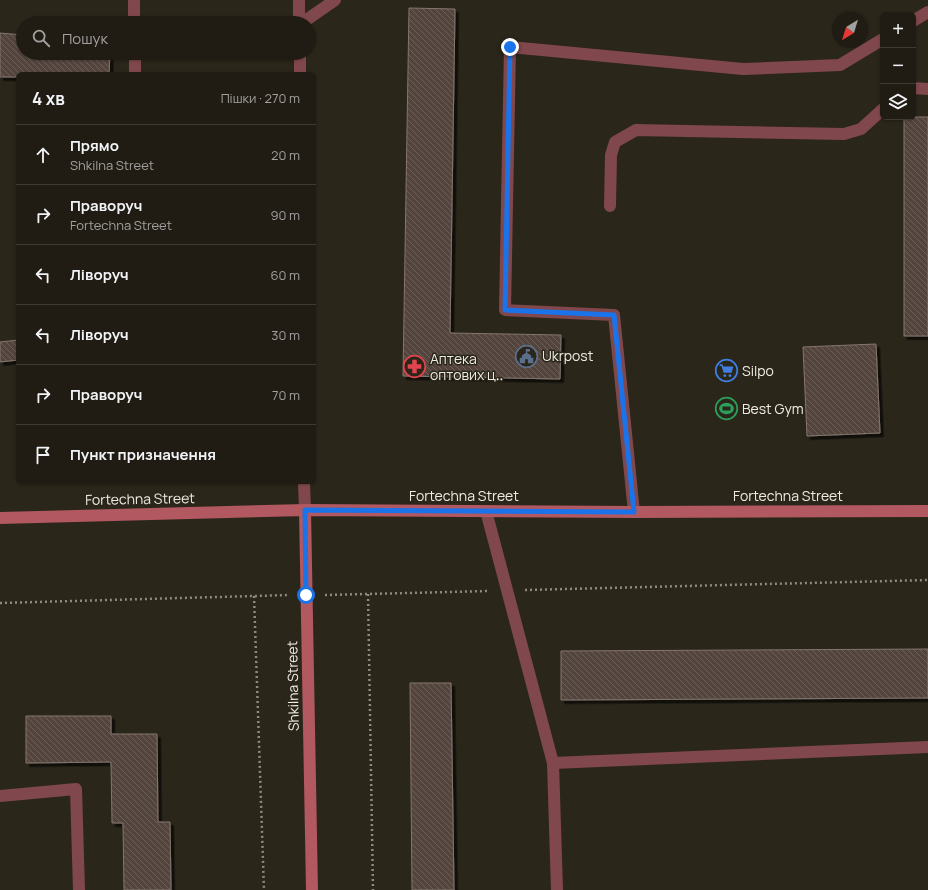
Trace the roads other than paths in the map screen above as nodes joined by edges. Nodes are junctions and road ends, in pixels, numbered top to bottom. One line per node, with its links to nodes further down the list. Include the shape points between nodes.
1 (134, 0): 5 (street)
2 (299, 0): 6 (street)
3 (335, 0): 7 (street)
4 (928, 12): 8 (street)
5 (134, 16)
6 (300, 16)
7 (311, 16)
8 (916, 19)
9 (880, 41): 22 (street, via 840,65 743,69 510,47 505,310 614,315)
10 (135, 60): 12 (street)
11 (300, 60): 13 (street)
12 (135, 72)
13 (300, 72)
14 (916, 88): 15 (street)
15 (928, 89)
16 (880, 112): 17 (street, via 861,129 844,134 636,130 615,142 611,155)
17 (610, 206)
18 (304, 484): 19 (street, Shkilna Street)
19 (305, 510): 20 (main road, Fortechna Street); 23 (main road, Fortechna Street); 28 (main road, Shkilna Street)
20 (486, 511): 22 (main road, Fortechna Street); 25 (street)
21 (928, 511): 22 (main road, Fortechna Street)
22 (634, 512)
23 (0, 518)
24 (928, 747): 25 (street)
25 (554, 763): 29 (street)
26 (0, 796): 27 (street, via 76,789)
27 (79, 890)
28 (312, 890)
29 (557, 890)

